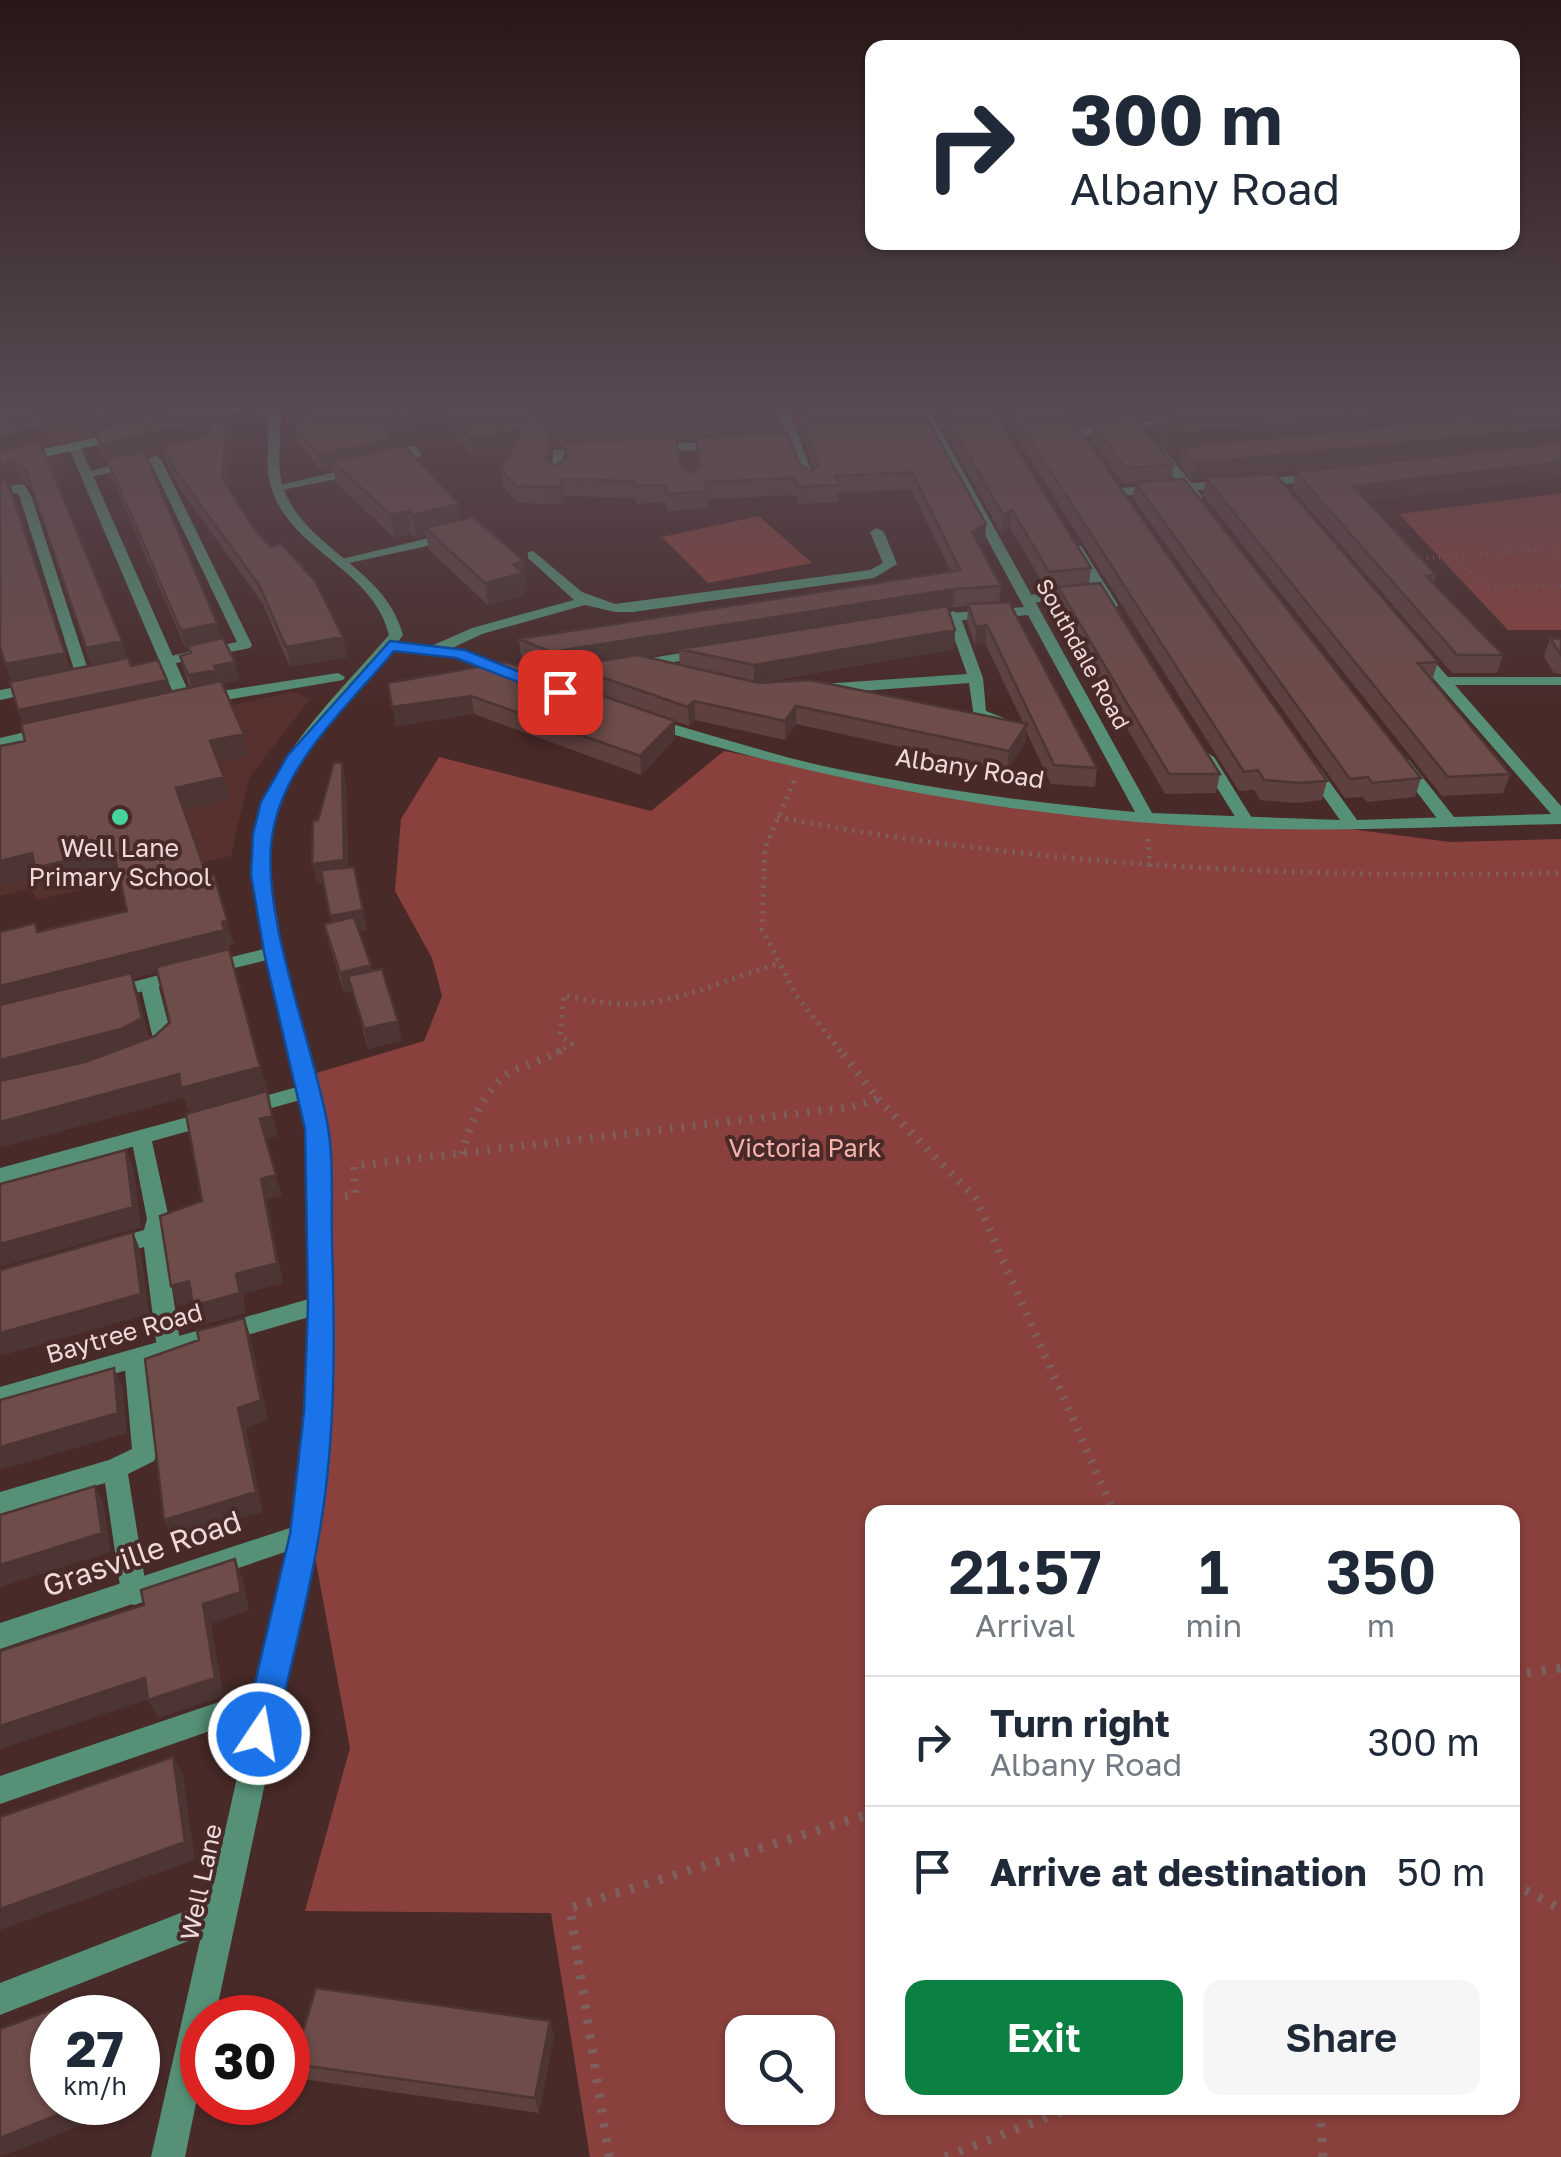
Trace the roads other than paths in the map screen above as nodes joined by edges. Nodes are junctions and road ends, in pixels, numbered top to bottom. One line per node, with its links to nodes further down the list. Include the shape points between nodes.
1 (28, 509): 29 (street)
2 (100, 509): 23 (street)
3 (178, 509): 23 (street, via 245,645)
4 (288, 509): 12 (street)
5 (977, 509): 15 (street, Southdale Road)
6 (1205, 509): 7 (street)
7 (1212, 518)
8 (1062, 526): 13 (street)
9 (877, 532): 14 (street, via 890,564 874,574 633,608)
10 (468, 533): 12 (street)
11 (533, 555): 14 (street)
12 (340, 560): 20 (street, via 396,618)
13 (1104, 594): 15 (street); 18 (street)
14 (582, 602): 21 (street)
15 (1030, 605): 16 (street); 45 (street, Southdale Road)
16 (953, 615): 17 (street); 28 (street)
17 (914, 621)
18 (1124, 626)
19 (1406, 637): 30 (street)
20 (390, 646): 21 (street); 50 (street, Well Lane, via 304,746 271,802 261,875)
21 (437, 649): 32 (street)
22 (730, 649): 24 (street)
23 (162, 663): 36 (street)
24 (636, 664): 27 (street); 32 (street)
25 (103, 675): 29 (street)
26 (338, 677): 36 (street)
27 (689, 677)
28 (976, 678): 33 (street); 39 (street, via 979,714)
29 (84, 679): 35 (street)
30 (1444, 681): 31 (street); 46 (street)
31 (1561, 681)
32 (531, 682): 34 (street)
33 (799, 690)
34 (565, 694)
35 (0, 696)
36 (185, 702): 37 (street)
37 (166, 706)
38 (632, 717): 45 (street, Albany Road, via 739,753 986,798)
39 (999, 721)
40 (74, 726): 42 (street)
41 (1196, 741): 48 (street)
42 (0, 742)
43 (1294, 744): 49 (street)
44 (1389, 745): 47 (street)
45 (1146, 817): 48 (street, Albany Road)
46 (1561, 818): 47 (street, Albany Road)
47 (1448, 821): 49 (street, Albany Road)
48 (1247, 823): 49 (street, Albany Road)
49 (1352, 825)
50 (274, 952): 51 (street); 54 (street, Well Lane)
51 (149, 984): 52 (street); 53 (street, via 164,1046)
52 (93, 998)
53 (138, 1061)
54 (309, 1090): 55 (street); 59 (street, Well Lane)
55 (141, 1137): 56 (street); 57 (street, via 158,1219)
56 (0, 1176)
57 (153, 1236): 58 (street); 60 (street)
58 (96, 1253)
59 (321, 1305): 60 (street, Baytree Road); 65 (street, Well Lane)
60 (169, 1348): 61 (street, Baytree Road)
61 (136, 1358): 62 (street, Baytree Road); 63 (street, via 146,1454)
62 (0, 1397)
63 (115, 1468): 64 (street); 66 (street)
64 (0, 1503)
65 (305, 1534): 66 (street, Grasville Road); 68 (street, Well Lane)
66 (134, 1593): 67 (street, Grasville Road)
67 (0, 1636)
68 (266, 1699): 69 (street); 70 (street, Well Lane)
69 (0, 1790)
70 (223, 1912): 71 (street); 72 (street, Well Lane)
71 (0, 1999)
72 (168, 2157)

